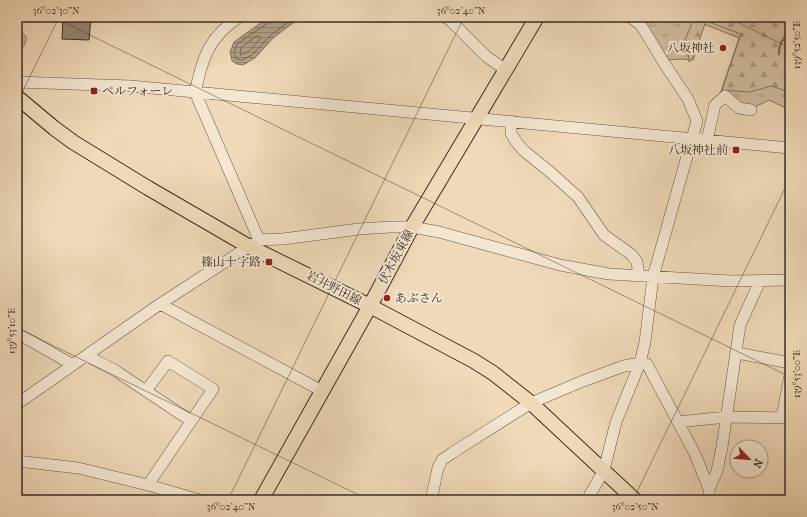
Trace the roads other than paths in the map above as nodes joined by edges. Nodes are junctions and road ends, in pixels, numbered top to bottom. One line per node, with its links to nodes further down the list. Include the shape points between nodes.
1 (239, 17): 9 (street, via 222,30 205,53)
2 (374, 17): 3 (street)
3 (388, 17)
4 (445, 17): 7 (street, via 487,57)
5 (537, 17): 7 (main road, 伏木坂東線)
6 (630, 17): 14 (street, via 640,24 688,99 697,121)
7 (506, 70): 12 (main road, 伏木坂東線)
8 (17, 82): 9 (street, via 130,86)
9 (195, 92): 12 (street); 18 (street)
10 (17, 96): 18 (main road, 岩井野田線, via 54,128 95,157)
11 (751, 110): 15 (street, via 739,108 725,96 715,105)
12 (476, 118): 13 (street); 17 (main road, 伏木坂東線)
13 (511, 121): 14 (street); 19 (street, via 511,133 523,150 578,197 604,235 632,255 637,262)
14 (692, 139): 15 (street); 20 (street)
15 (707, 140): 16 (street)
16 (790, 148)
17 (412, 227): 18 (street, via 360,229); 19 (street, via 586,270); 24 (main road, 伏木坂東線)
18 (254, 243): 23 (street); 24 (main road, 岩井野田線)
19 (639, 276): 20 (street)
20 (653, 277): 22 (street); 28 (street)
21 (790, 280): 22 (street)
22 (760, 281): 26 (street, via 740,325)
23 (160, 304): 27 (street); 33 (street)
24 (370, 306): 33 (main road, 伏木坂東線); 34 (main road, 岩井野田線, via 493,372)
25 (17, 333): 30 (street)
26 (737, 353): 29 (street); 36 (street)
27 (87, 356): 30 (street); 32 (street)
28 (640, 362): 34 (street, via 583,381); 39 (street, via 647,364); 41 (street, via 616,422)
29 (790, 363)
30 (73, 365): 35 (street)
31 (790, 375): 37 (street)
32 (146, 391): 38 (street); 38 (street, via 168,361 213,389)
33 (322, 392): 45 (main road, 伏木坂東線)
34 (531, 403): 41 (main road, 岩井野田線); 46 (street, via 442,460)
35 (17, 404)
36 (727, 417): 37 (street); 39 (street); 43 (street, via 717,471)
37 (786, 418)
38 (191, 421): 42 (street)
39 (678, 422): 43 (street, via 695,454)
40 (17, 461): 42 (street, via 78,468)
41 (604, 470): 47 (street); 48 (main road, 岩井野田線)
42 (148, 485): 44 (street)
43 (709, 494)
44 (200, 500)
45 (261, 500)
46 (431, 500)
47 (587, 500)
48 (635, 500)

